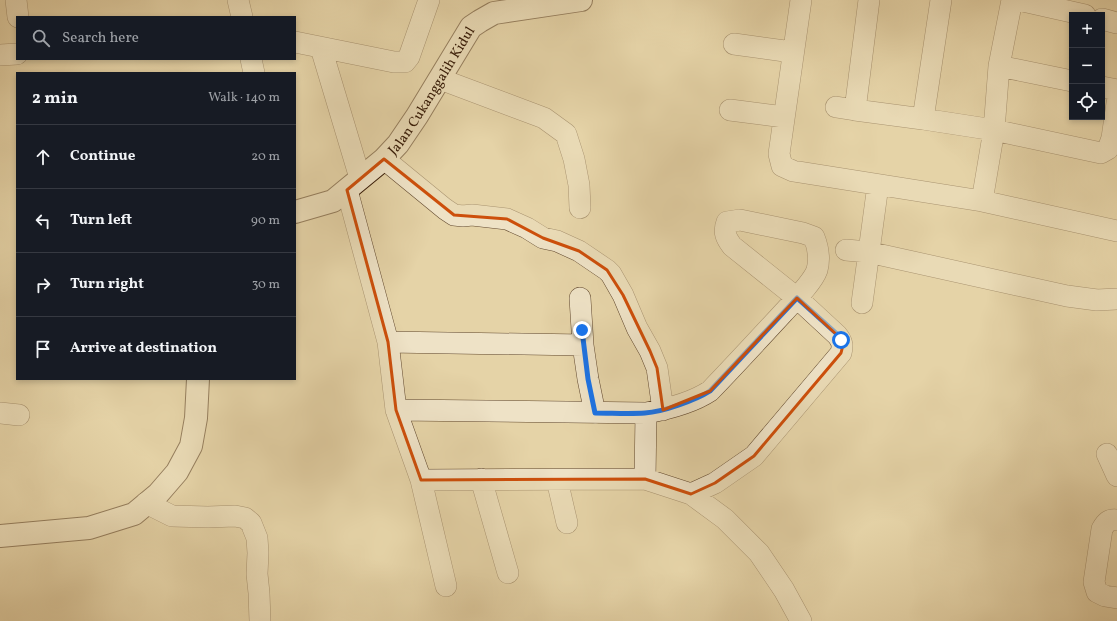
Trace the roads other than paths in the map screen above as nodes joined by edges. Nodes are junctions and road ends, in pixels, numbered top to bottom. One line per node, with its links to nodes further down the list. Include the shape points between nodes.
1 (16, 0): 11 (street)
2 (238, 0): 12 (street)
3 (429, 0): 17 (street, via 405,62)
4 (581, 0): 24 (street, Jalan Cukanggalih Kidul, via 494,13 471,27)
5 (801, 0): 18 (street)
6 (869, 0): 31 (street, via 846,109)
7 (941, 0): 31 (street)
8 (1012, 0): 22 (street)
9 (1018, 0): 10 (street)
10 (1077, 9)
11 (18, 16)
12 (242, 16)
13 (1105, 20): 14 (street)
14 (1117, 23)
15 (296, 42): 17 (street)
16 (734, 44): 18 (street)
17 (321, 48): 34 (street)
18 (792, 52): 30 (street)
19 (16, 54): 20 (street)
20 (0, 55)
21 (251, 60): 23 (street)
22 (999, 66): 25 (street); 32 (street)
23 (254, 72)
24 (440, 79): 33 (street, Jalan Cukanggalih Kidul, via 398,144); 37 (street, via 544,118 566,134 574,159)
25 (1069, 80)
26 (1105, 88): 27 (street)
27 (1117, 90)
28 (1117, 103): 32 (street, via 1112,138 1108,149 1101,153)
29 (730, 110): 30 (street)
30 (784, 117): 35 (street, via 779,154 782,166 793,171)
31 (923, 119): 32 (street)
32 (994, 130): 36 (street)
33 (384, 159): 34 (street, Jalan Cukanggalih Kidul); 50 (street, via 454,215 507,219 543,238 557,241 578,251 607,270 623,295 653,356 657,368)
34 (353, 184): 38 (street, Jalan Cukanggalih Kidul, via 333,201); 46 (street)
35 (878, 185): 36 (street); 41 (street)
36 (982, 201): 39 (street)
37 (580, 208)
38 (296, 212)
39 (1117, 231)
40 (846, 250): 41 (street)
41 (868, 252): 44 (street, via 1067,296 1097,300); 45 (street)
42 (580, 298): 47 (street)
43 (797, 298): 43 (street, via 817,270 818,245 814,237 740,220 727,222 726,239 732,246); 50 (street, via 710,391 702,397); 58 (street, via 837,334 843,346 840,353 754,456 715,483)
44 (1117, 299)
45 (862, 303)
46 (388, 342): 47 (street); 49 (street)
47 (583, 345): 51 (street)
48 (198, 380): 59 (street, via 196,418 191,446 177,472 158,494)
49 (396, 410): 51 (street); 56 (street)
50 (654, 411): 51 (street); 55 (street)
51 (595, 413)
52 (1107, 454): 53 (street)
53 (1117, 476)
54 (481, 479): 56 (street); 57 (street); 63 (street)
55 (645, 479): 57 (street); 58 (street)
56 (421, 480): 64 (street)
57 (557, 480): 61 (street)
58 (691, 494): 67 (street, via 725,519 759,553)
59 (146, 503): 62 (street, via 134,514 89,528); 66 (street, via 172,516 235,516 245,518 251,523 257,538)
60 (1117, 520): 65 (street, via 1107,521 1102,529 1094,582 1097,592)
61 (567, 523)
62 (0, 536)
63 (508, 573)
64 (446, 586)
65 (1117, 598)
66 (260, 621)
67 (802, 621)

